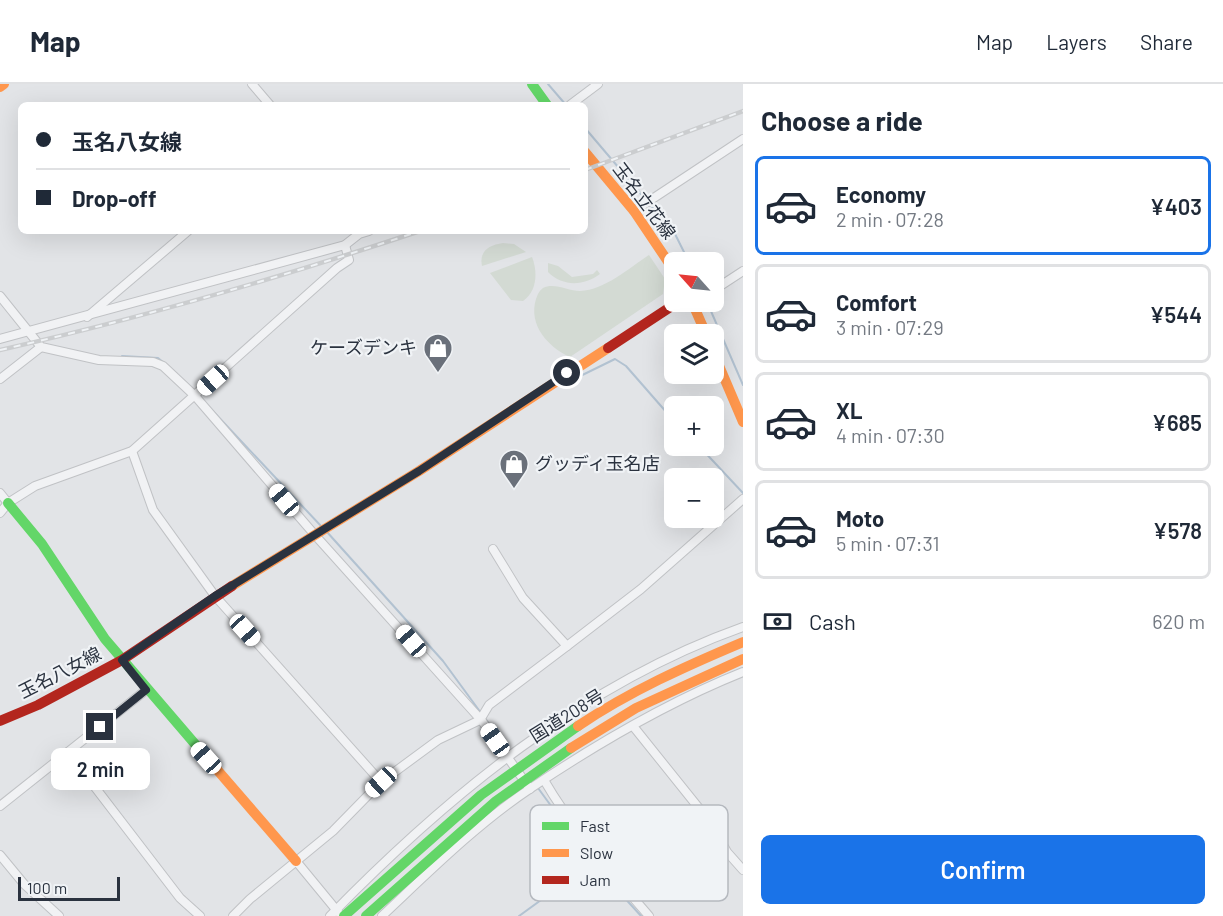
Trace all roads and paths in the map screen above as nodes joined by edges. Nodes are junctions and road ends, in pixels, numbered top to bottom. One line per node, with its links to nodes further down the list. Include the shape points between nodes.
1 (252, 84): 4 (street)
2 (532, 84): 5 (main road)
3 (598, 84): 6 (street)
4 (267, 102)
5 (545, 102)
6 (575, 102)
7 (743, 139): 9 (street)
8 (588, 156): 9 (main road, 玉名立花線)
9 (634, 211): 13 (main road, 玉名立花線)
10 (184, 234): 18 (street)
11 (359, 234): 12 (street)
12 (345, 245): 18 (street); 24 (street, via 347,263)
13 (664, 256)
14 (743, 272): 15 (street)
15 (724, 284)
16 (0, 296): 19 (street)
17 (664, 311): 31 (main road, 玉名八女線, via 419,471)
18 (87, 317): 19 (street)
19 (29, 332): 20 (street); 21 (street)
20 (0, 339)
21 (40, 347): 23 (street); 24 (street, via 99,360 153,362 163,366)
22 (724, 376): 25 (main road)
23 (0, 379)
24 (195, 396): 26 (street); 31 (street)
25 (742, 416)
26 (132, 451): 29 (street, via 35,486); 33 (street, via 153,510)
27 (0, 493): 29 (street)
28 (743, 499): 36 (street, via 641,589)
29 (8, 503): 30 (street); 38 (main road, via 42,544)
30 (0, 513)
31 (314, 534): 33 (main road, 玉名八女線); 41 (street)
32 (493, 549): 36 (street, via 523,598)
33 (215, 596): 38 (main road, 玉名八女線); 49 (street)
34 (743, 627): 45 (street, via 636,675 563,718)
35 (743, 642): 46 (main road, 国道208号, via 649,686 580,725)
36 (567, 646): 41 (street, via 489,705)
37 (743, 659): 47 (main road, 国道208号, via 656,697 586,736)
38 (122, 660): 40 (main road); 42 (main road, 玉名八女線)
39 (743, 672): 43 (street)
40 (146, 690): 44 (street); 56 (main road)
41 (480, 720): 45 (street); 49 (street, via 438,740)
42 (0, 721)
43 (633, 726): 48 (street); 52 (street)
44 (69, 752): 53 (street); 61 (street, via 180,898)
45 (508, 758): 46 (street); 59 (street, via 432,818)
46 (515, 769): 47 (street); 59 (main road, 国道208号)
47 (522, 780): 50 (street); 64 (main road, 国道208号, via 464,825)
48 (544, 780): 50 (street); 51 (street)
49 (381, 782): 56 (street, via 333,831)
50 (530, 789): 65 (street)
51 (558, 805)
52 (696, 805)
53 (0, 806)
54 (728, 852): 57 (street)
55 (0, 855): 60 (street)
56 (296, 861): 59 (street); 62 (street)
57 (743, 870)
58 (636, 901): 66 (street)
59 (340, 914): 63 (street)
60 (59, 916)
61 (200, 916)
62 (233, 916)
63 (330, 916)
64 (366, 916)
65 (382, 916)
66 (649, 916)

